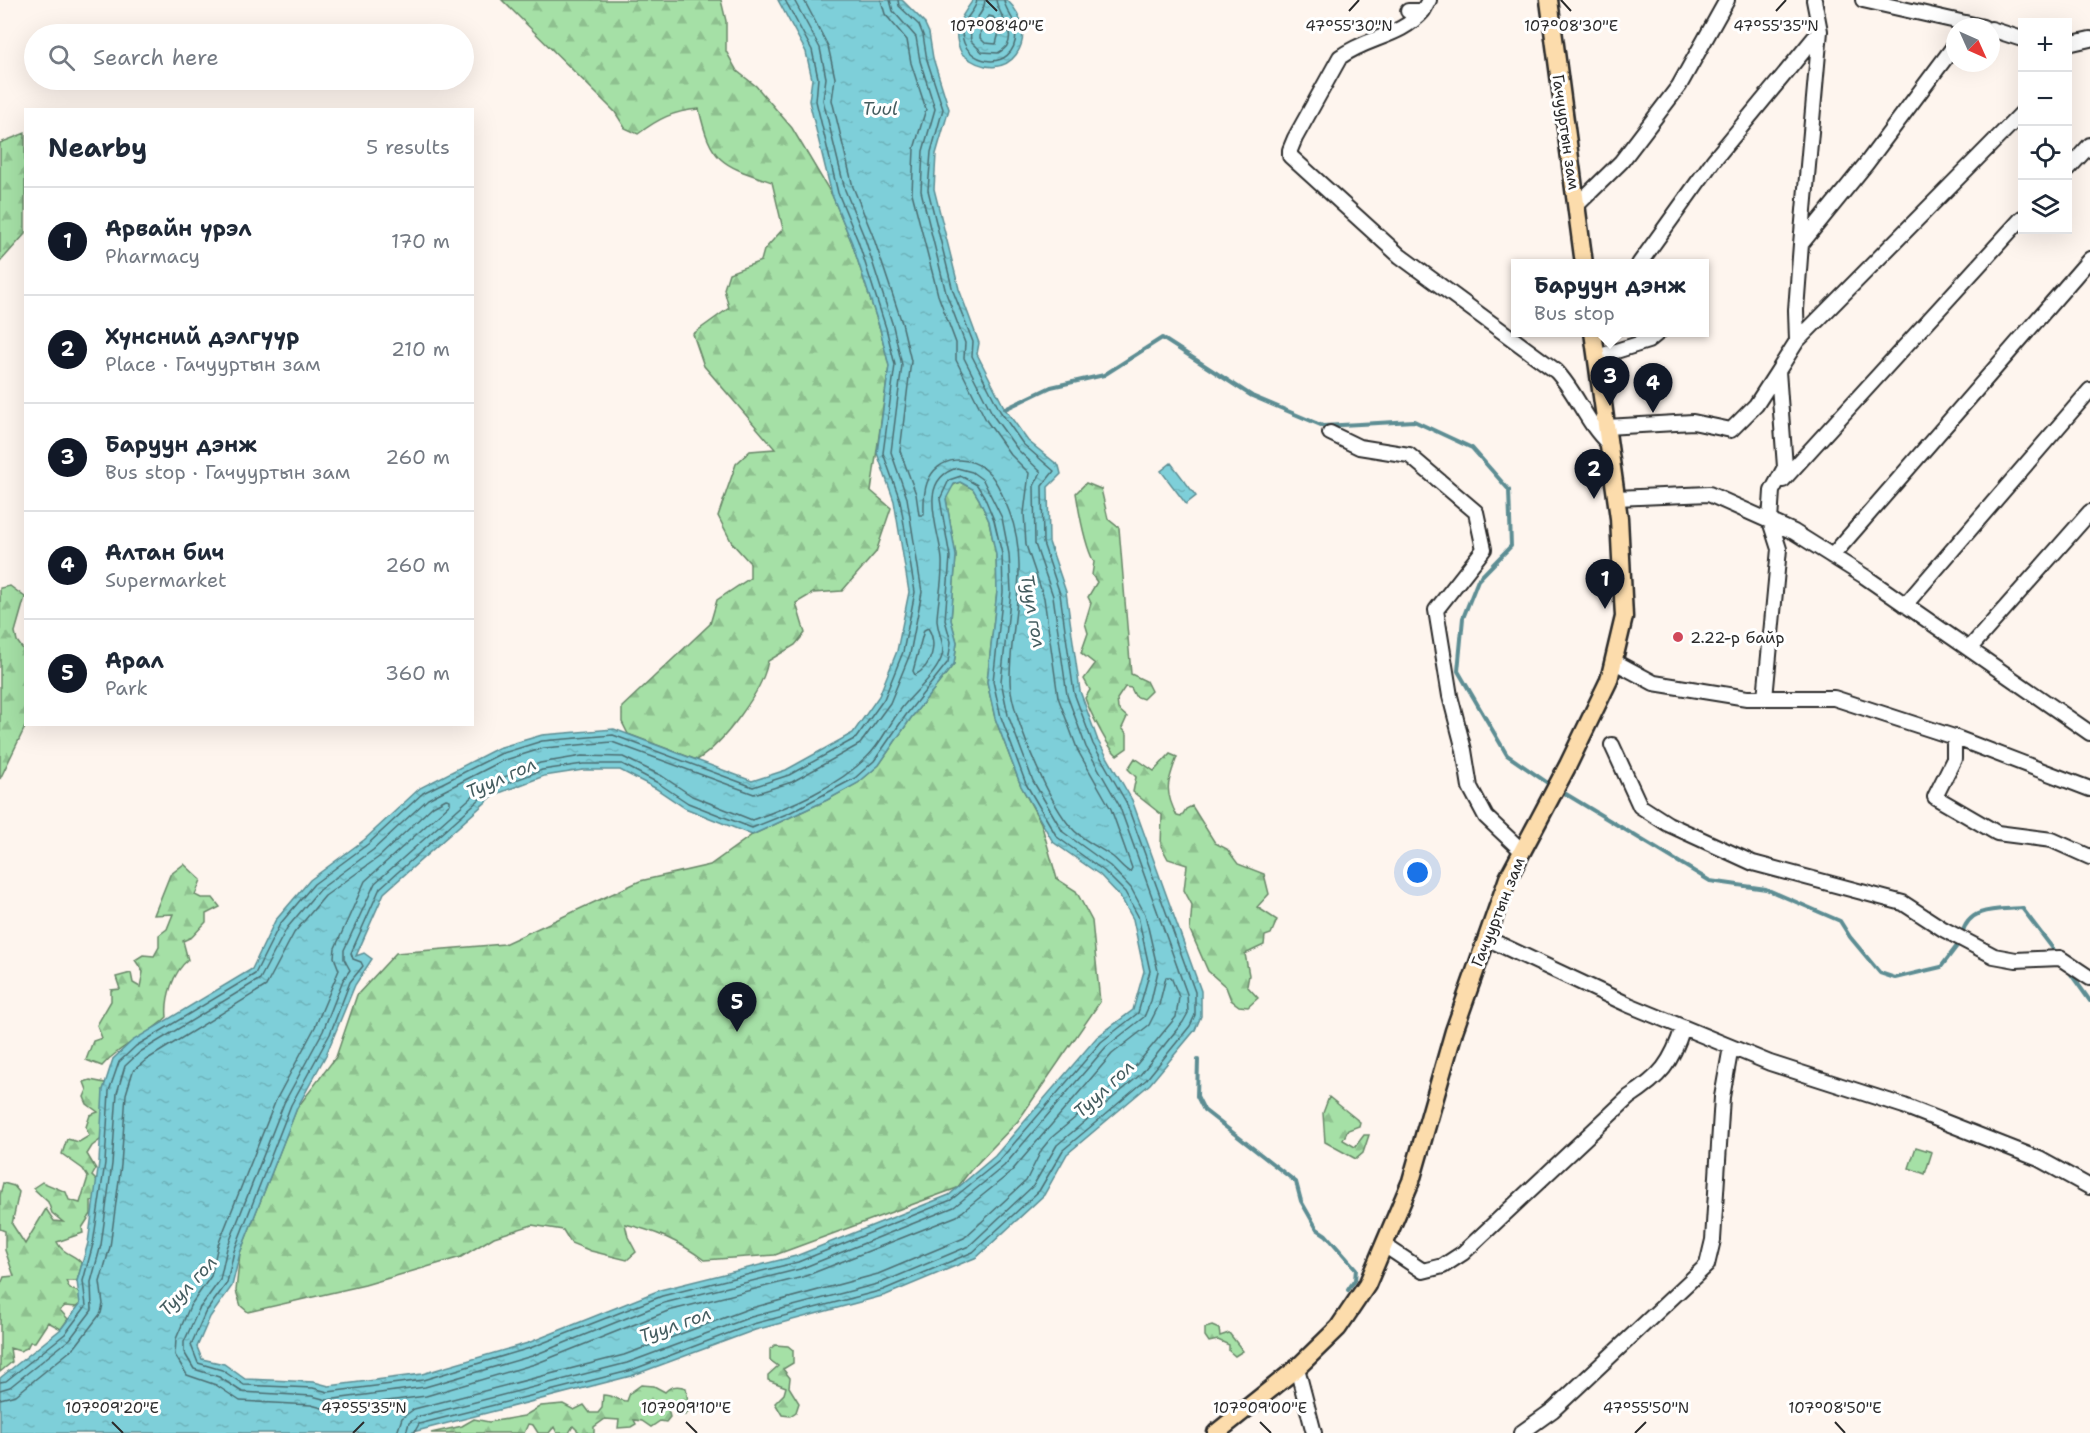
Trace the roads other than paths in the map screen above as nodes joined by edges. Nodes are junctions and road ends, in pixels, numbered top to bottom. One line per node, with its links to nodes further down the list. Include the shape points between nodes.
1 (1549, 0): 17 (main road, Гачууртын зам)
2 (1727, 0): 17 (street, via 1672,96 1621,162)
3 (1814, 0): 8 (street)
4 (1863, 0): 7 (street)
5 (1426, 6): 6 (street); 30 (street, via 1398,32 1352,48 1340,57 1295,138 1290,156 1400,256 1556,372 1568,384 1590,422)
6 (1408, 11)
7 (1946, 19)
8 (1820, 30): 19 (street); 21 (street, via 1713,161)
9 (2000, 32): 10 (street)
10 (2018, 38)
11 (2090, 39): 12 (street)
12 (2072, 43)
13 (1946, 57): 19 (street)
14 (2018, 117): 25 (street)
15 (2090, 145): 16 (street)
16 (2072, 164)
17 (1576, 206): 20 (main road, Гачууртын зам)
18 (2018, 222): 31 (street)
19 (1801, 244): 25 (street)
20 (1583, 259)
21 (1643, 259)
22 (2090, 259): 35 (street)
23 (1594, 337): 26 (main road, Гачууртын зам)
24 (1654, 337): 26 (street)
25 (1797, 341): 27 (street)
26 (1597, 357): 30 (main road, Гачууртын зам)
27 (1778, 371): 30 (street, via 1756,405 1731,430 1693,422); 31 (street, via 1785,467)
28 (2090, 390): 36 (street)
29 (1330, 433): 44 (street, via 1359,447 1409,454 1476,512 1484,549 1437,610 1470,787 1486,818)
30 (1607, 436): 32 (main road, Гачууртын зам)
31 (1772, 491): 34 (street)
32 (1616, 498): 34 (street, via 1709,494); 38 (main road, Гачууртын зам, via 1624,617)
33 (2090, 512): 37 (street)
34 (1770, 521): 35 (street); 39 (street, via 1779,549)
35 (1832, 556): 36 (street)
36 (1905, 605): 37 (street)
37 (1969, 649): 40 (street)
38 (1614, 662): 39 (street, via 1654,683); 44 (main road, Гачууртын зам, via 1568,765)
39 (1765, 698): 41 (street, via 1834,698)
40 (2090, 733)
41 (1954, 737): 43 (street); 45 (street, via 1954,759 1935,797 1997,833 2052,840)
42 (1612, 745): 47 (street, via 1640,806 1668,824 1753,863 1903,903 1994,956 2016,960 2060,958)
43 (2090, 789)
44 (1522, 851): 46 (main road, Гачууртын зам)
45 (2090, 857)
46 (1486, 938): 48 (street); 51 (main road, Гачууртын зам, via 1454,1031 1411,1181)
47 (2090, 978)
48 (1683, 1027): 49 (street); 51 (street, via 1670,1062 1656,1078 1629,1097 1463,1253 1443,1266 1423,1271)
49 (1731, 1047): 50 (street, via 1904,1106 2039,1159); 55 (street, via 1722,1096 1713,1240 1707,1264 1553,1410)
50 (2090, 1187)
51 (1384, 1245): 52 (main road, Гачууртын зам, via 1367,1285 1338,1328)
52 (1297, 1368): 53 (main road, Гачууртын зам); 54 (street)
53 (1216, 1433)
54 (1314, 1433)
55 (1522, 1433)

